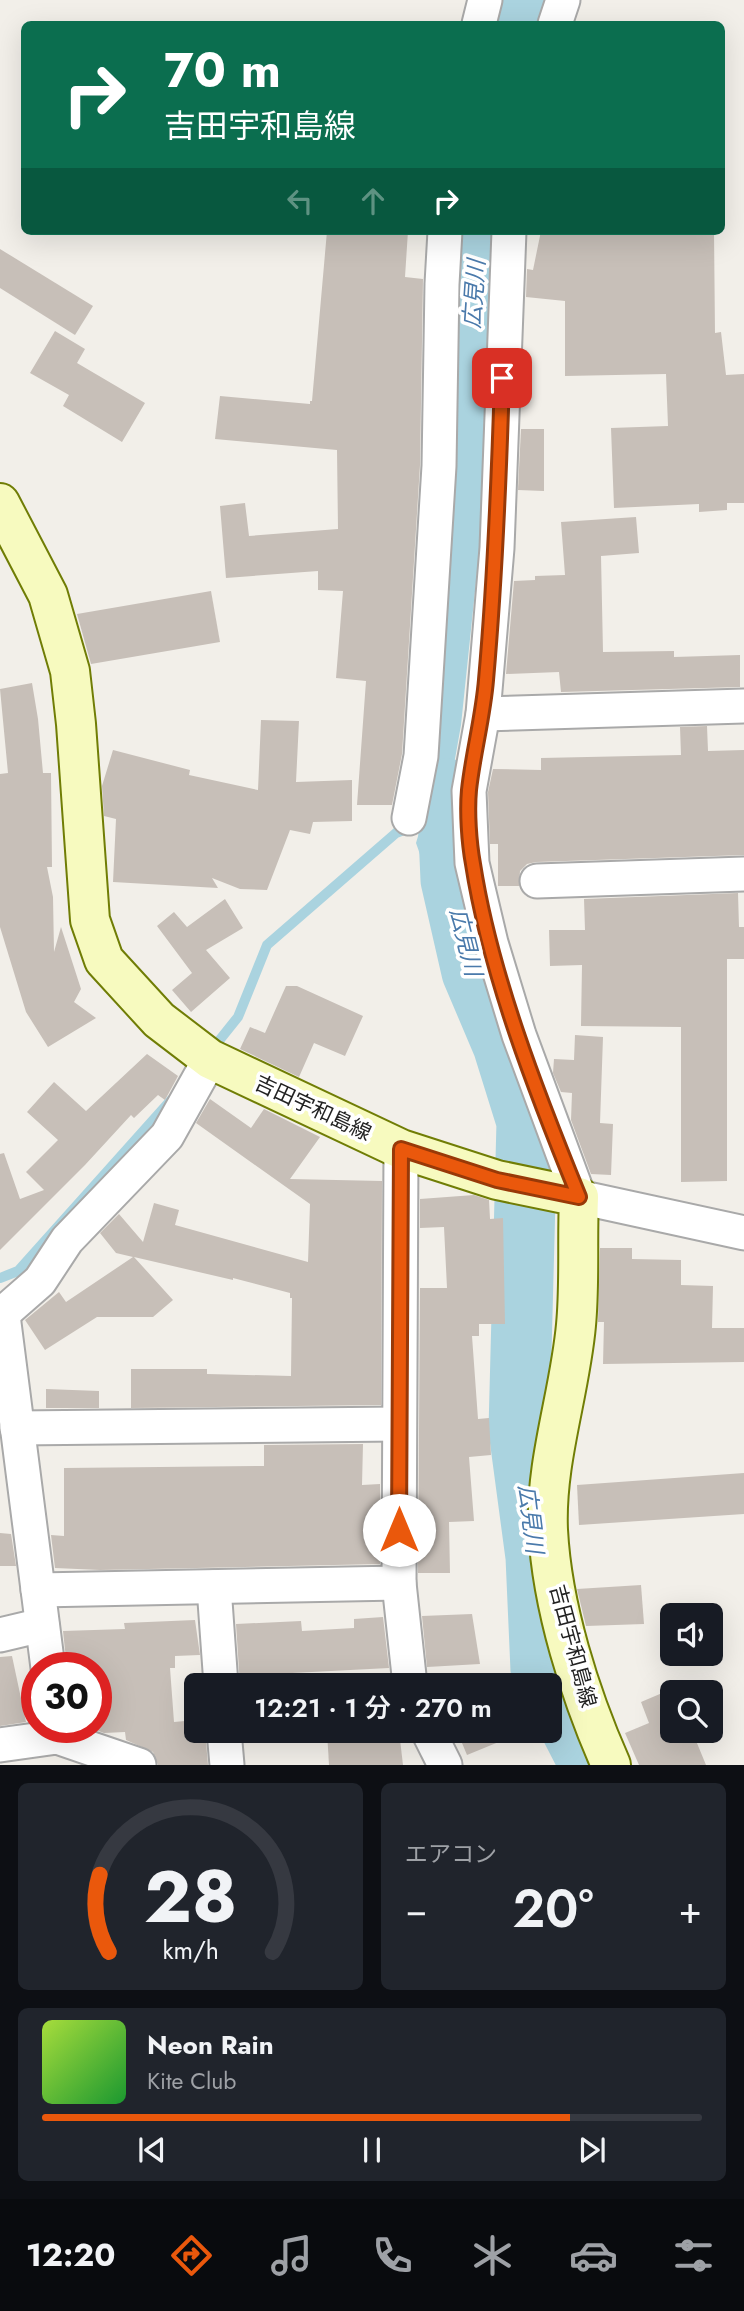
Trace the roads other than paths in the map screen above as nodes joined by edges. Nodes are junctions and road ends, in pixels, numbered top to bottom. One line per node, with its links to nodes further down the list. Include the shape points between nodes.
1 (485, 0): 3 (street)
2 (563, 0): 4 (street)
3 (480, 21)
4 (556, 21)
5 (445, 235): 10 (street, via 439,467 421,756)
6 (509, 235): 9 (street, via 497,548)
7 (0, 503): 13 (main road, 吉田宇和島線, via 48,595 70,671 90,920 104,960 159,1020)
8 (744, 706): 9 (street)
9 (483, 714): 15 (street, via 469,791 472,863)
10 (409, 818)
11 (744, 874): 12 (street)
12 (537, 881)
13 (210, 1059): 14 (main road, 吉田宇和島線); 17 (street, via 167,1136 67,1240 40,1281)
14 (401, 1149): 15 (main road, 吉田宇和島線, via 497,1180); 18 (street)
15 (564, 1193): 16 (street); 37 (main road, 吉田宇和島線, via 576,1323 549,1485 548,1531 559,1609)
16 (744, 1233)
17 (1, 1315): 19 (street)
18 (400, 1424): 19 (street); 21 (street)
19 (17, 1428): 20 (street)
20 (11, 1470): 23 (street)
21 (399, 1583): 22 (street); 28 (street)
22 (214, 1587): 23 (street); 27 (street)
23 (38, 1590): 24 (street)
24 (42, 1625): 25 (street); 26 (street)
25 (0, 1635)
26 (46, 1652)
27 (220, 1673)
28 (409, 1673)
29 (21, 1740): 33 (street)
30 (84, 1743): 34 (street)
31 (225, 1743): 35 (street)
32 (434, 1743): 36 (street)
33 (0, 1745)
34 (139, 1765)
35 (227, 1765)
36 (445, 1765)
37 (611, 1765)

